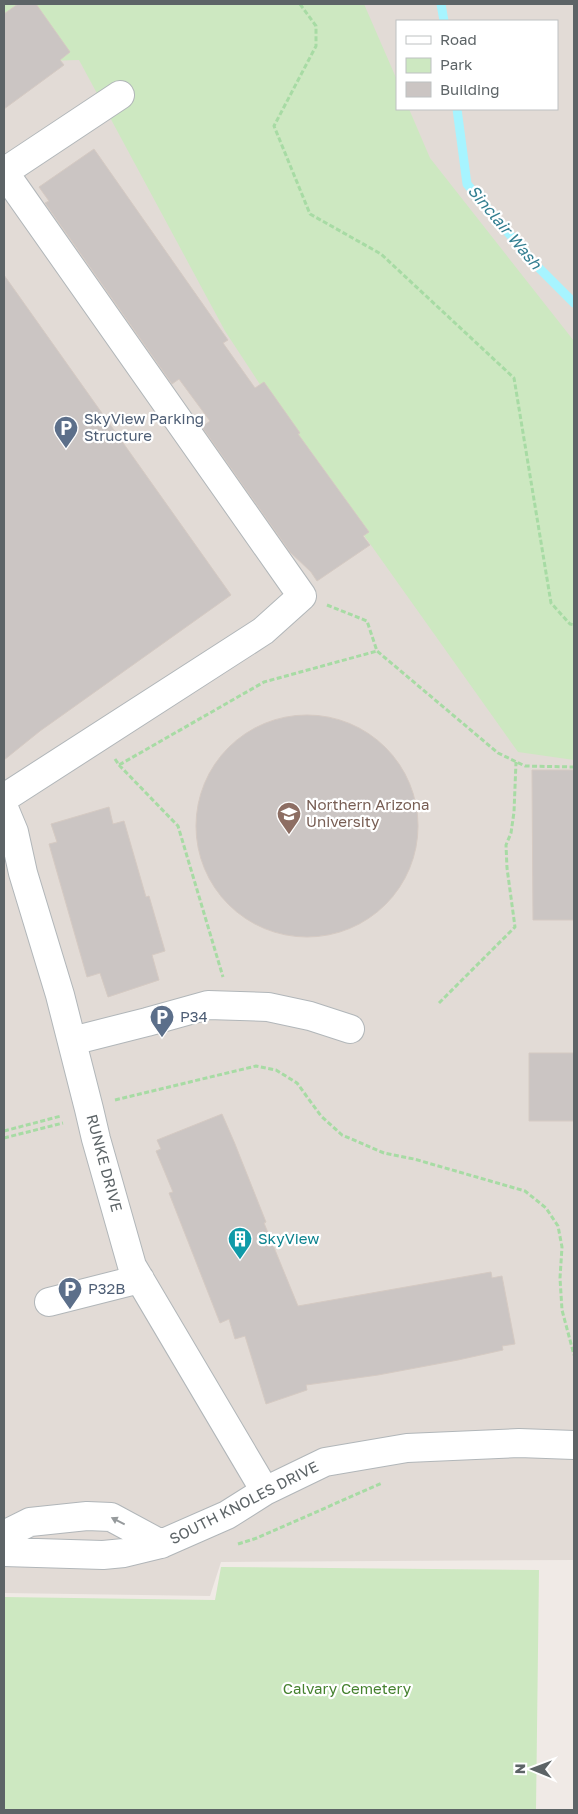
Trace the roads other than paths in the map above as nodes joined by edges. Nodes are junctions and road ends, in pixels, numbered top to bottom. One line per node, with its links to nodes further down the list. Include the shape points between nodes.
1 (120, 95): 2 (street)
2 (4, 172): 3 (street, via 302,596 263,631)
3 (4, 798)
4 (4, 808): 6 (street, RUNKE DRIVE, via 14,832 23,874)
5 (350, 1029): 6 (street, via 268,1007 208,1005)
6 (72, 1041): 7 (street, RUNKE DRIVE, via 132,1266)
7 (140, 1279): 8 (street); 10 (street, RUNKE DRIVE)
8 (49, 1302)
9 (574, 1445): 10 (street, SOUTH KNOLES DRIVE, via 519,1443 407,1448 325,1462)
10 (265, 1491): 12 (street, SOUTH KNOLES DRIVE, via 227,1515)
11 (4, 1535): 12 (street, one-way to 11, via 111,1518 87,1516 30,1522)
12 (161, 1544): 13 (street, SOUTH KNOLES DRIVE, via 103,1555)
13 (4, 1552)

